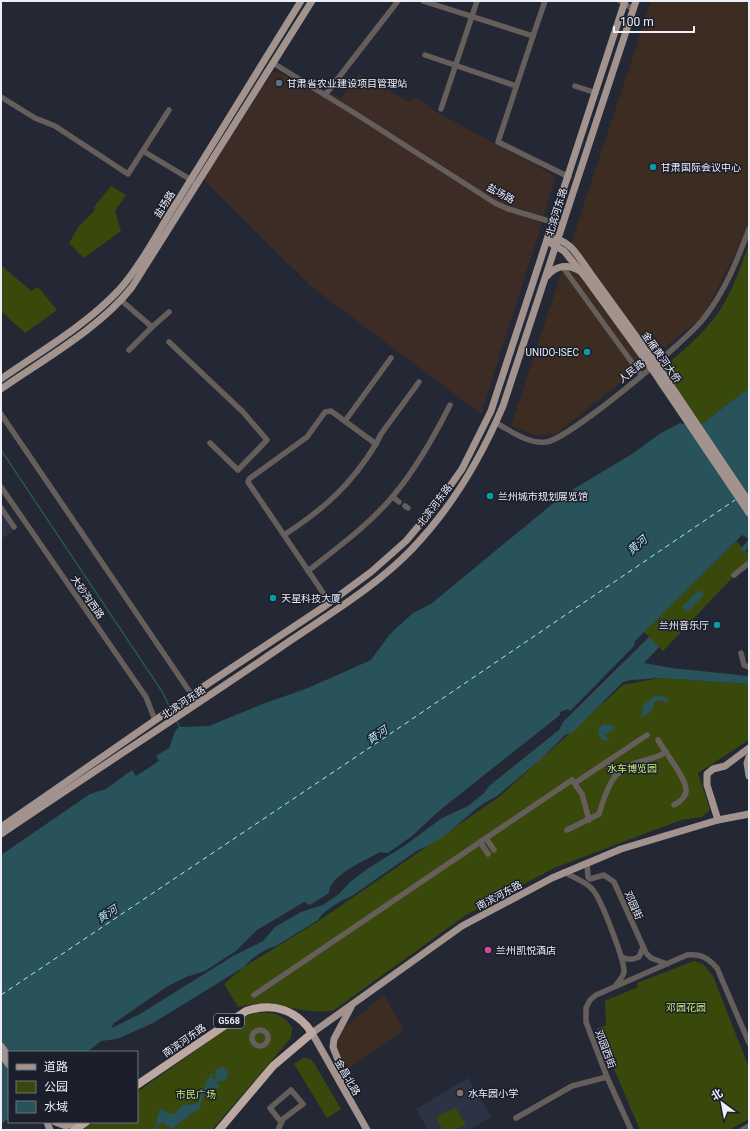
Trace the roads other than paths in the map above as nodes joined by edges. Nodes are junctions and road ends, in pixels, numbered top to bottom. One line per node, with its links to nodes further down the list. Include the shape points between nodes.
1 (301, 1): 24 (main road, 盐场路)
2 (312, 1): 13 (main road, 盐场路)
3 (398, 1): 18 (street)
4 (423, 1): 10 (street)
5 (477, 1): 10 (street)
6 (545, 1): 11 (street)
7 (636, 1): 9 (main road, 北滨河东路)
8 (623, 2): 9 (street); 17 (main road, 北滨河东路)
9 (633, 9): 26 (main road, 北滨河东路)
10 (472, 17): 11 (street); 14 (street)
11 (533, 36): 15 (street)
12 (424, 56): 14 (street)
13 (273, 63): 18 (street, 盐场路); 24 (main road, 盐场路)
14 (456, 66): 15 (street); 20 (street)
15 (516, 86): 23 (street, via 498,142)
16 (575, 86): 17 (street)
17 (596, 93): 23 (main road, 北滨河东路)
18 (325, 95): 25 (street, 盐场路, via 495,203 508,210)
19 (1, 97): 22 (street, via 35,118 55,126 128,174)
20 (442, 109)
21 (169, 110): 22 (street)
22 (143, 151): 24 (street)
23 (569, 177): 25 (main road, 北滨河东路)
24 (194, 182): 33 (main road, 盐场路); 40 (main road, 盐场路, via 120,289 77,327)
25 (552, 222): 26 (street, 盐场路); 28 (main road, 北滨河东路)
26 (562, 225): 29 (main road, 北滨河东路)
27 (749, 229): 39 (street, 人民路, via 736,265 704,319 678,345)
28 (547, 240): 29 (main road); 60 (main road, 北滨河东路, via 491,411 462,469 406,541 362,580)
29 (557, 242): 31 (main road); 32 (main road, 北滨河东路)
30 (562, 266): 31 (main road); 32 (main road); 39 (street)
31 (586, 272): 52 (main road, 金雁黄河大侨, bridge, via 659,368); 54 (main road, 金雁黄河大侨, bridge)
32 (546, 276): 46 (main road, 北滨河东路)
33 (122, 301): 35 (street); 42 (main road, 盐场路)
34 (169, 312): 35 (street)
35 (152, 327): 37 (street)
36 (169, 342): 47 (street, via 243,412 267,440 238,470)
37 (129, 350)
38 (392, 358): 45 (street)
39 (641, 375): 46 (street, 人民路, via 557,439 535,442)
40 (1, 379)
41 (419, 382): 48 (street)
42 (1, 389)
43 (450, 405): 50 (street, via 418,462)
44 (1, 414): 63 (street)
45 (345, 421): 48 (street); 56 (street, via 331,411 325,412 307,438 248,479)
46 (496, 423): 64 (main road, 北滨河东路, via 469,474 442,514 413,548 368,587)
47 (210, 443)
48 (376, 444): 56 (street, via 366,461 336,497 311,518)
49 (1, 488): 65 (street, 大砂沟西路, via 146,697)
50 (393, 497): 51 (street); 58 (street, via 348,539)
51 (399, 502)
52 (749, 502)
53 (1, 508): 55 (street)
54 (749, 513)
55 (14, 527)
56 (284, 535): 58 (street)
57 (749, 563): 59 (street)
58 (308, 571): 60 (street)
59 (734, 576)
60 (330, 603): 63 (main road, 北滨河东路)
61 (741, 653): 62 (street, via 744,665)
62 (749, 667)
63 (190, 697): 64 (street); 65 (main road, 北滨河东路)
64 (196, 705): 82 (main road, 北滨河东路)
65 (155, 720): 77 (main road, 北滨河东路)
66 (647, 735): 71 (street)
67 (658, 740): 69 (street)
68 (749, 748): 79 (main road, via 725,766 713,769 707,774 707,784)
69 (666, 752): 72 (street, via 653,760 639,762 623,769); 75 (street, via 684,780 686,789 684,796)
70 (749, 757): 73 (main road)
71 (606, 762): 72 (street); 74 (street)
72 (615, 776): 78 (street, via 610,780 599,814)
73 (749, 776)
74 (575, 783): 78 (street, via 582,794); 83 (street, via 572,780)
75 (674, 805)
76 (749, 814): 79 (main road, 南滨河东路)
77 (18, 816): 80 (main road); 82 (main road, 北滨河东路)
78 (589, 820): 81 (street)
79 (718, 820): 87 (main road, 南滨河东路, via 627,847)
80 (1, 822)
81 (567, 830)
82 (1, 832)
83 (486, 838): 84 (street); 85 (street)
84 (480, 842): 86 (street); 93 (street)
85 (494, 850)
86 (488, 854)
87 (587, 863): 88 (main road, 南滨河东路); 89 (street, 邓园街, via 590,879 604,875 614,882)
88 (564, 872): 90 (street, via 593,889); 94 (main road, 南滨河东路, via 462,926)
89 (643, 947): 90 (street, via 639,957 635,959); 91 (street, 邓园街, via 651,958)
90 (622, 957): 92 (street, via 623,976)
91 (667, 964): 92 (street, 邓园西街); 96 (street, 邓园西街, via 687,955 698,954 708,958 717,968)
92 (616, 985): 101 (street, 邓园西街, via 590,1000 585,1015)
93 (254, 995)
94 (354, 1003): 95 (main road, 南滨河东路); 102 (main road, via 345,1015 334,1039 333,1047 342,1070)
95 (312, 1034): 102 (main road, 金昌北路); 103 (highway, 南滨河东路 / G568, via 300,1018 288,1011 271,1007 255,1008 238,1015); 109 (highway, 南滨河东路, via 273,1066)
96 (749, 1043)
97 (1, 1046): 99 (main road)
98 (1, 1054): 100 (main road)
99 (8, 1056)
100 (8, 1064)
101 (607, 1077): 104 (street, via 572,1086); 112 (street, 邓园西街)
102 (340, 1082): 111 (main road, 金昌北路)
103 (138, 1083)
104 (516, 1118)
105 (281, 1122): 105 (street, via 270,1108 291,1090 303,1104); 110 (street)
106 (58, 1123): 107 (main road, via 66,1126)
107 (76, 1125)
108 (749, 1126): 113 (street)
109 (219, 1130)
110 (278, 1130)
111 (367, 1130)
112 (631, 1130)
113 (742, 1130)

